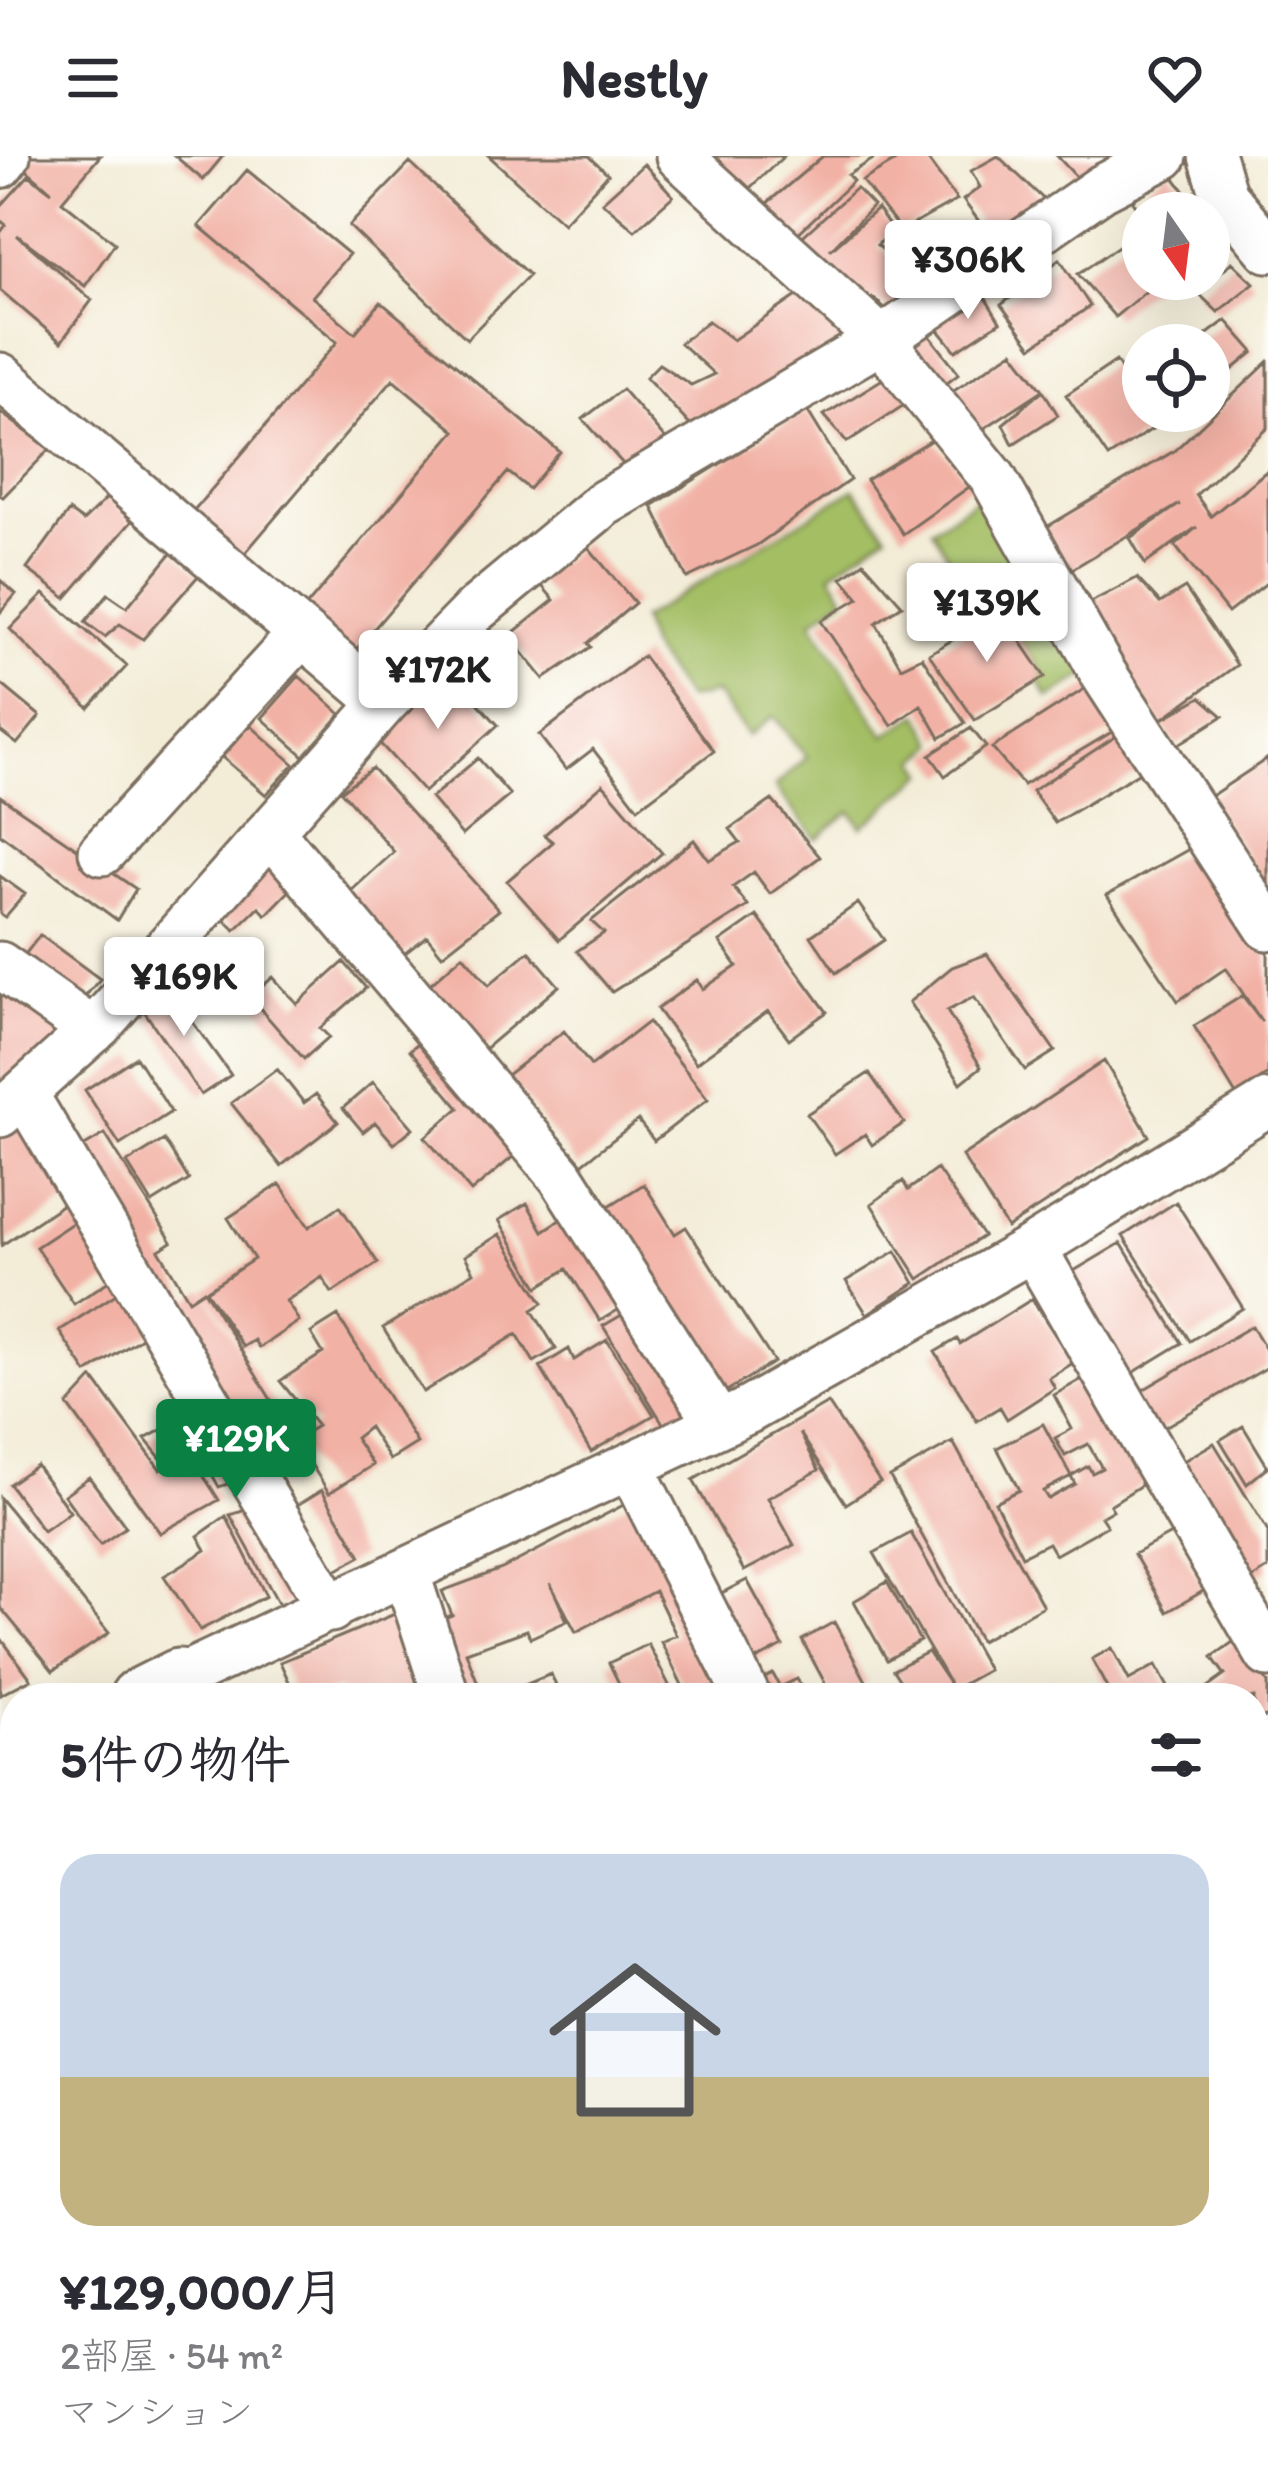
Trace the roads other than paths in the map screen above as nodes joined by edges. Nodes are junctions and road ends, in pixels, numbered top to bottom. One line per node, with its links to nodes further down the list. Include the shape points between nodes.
1 (7, 156): 5 (street)
2 (679, 156): 7 (street)
3 (1164, 156): 7 (street, via 1102,188)
4 (1212, 156): 6 (street, via 1224,196)
5 (0, 165)
6 (1268, 249)
7 (881, 340): 10 (street, via 603,504 474,611); 13 (street, via 993,478 1102,673)
8 (0, 376): 9 (street)
9 (302, 633): 10 (street); 12 (street)
10 (384, 703): 11 (street)
11 (270, 832): 15 (street); 19 (street, via 561,1176)
12 (101, 852)
13 (1268, 927)
14 (0, 965): 15 (street)
15 (93, 1030): 17 (street)
16 (1268, 1103): 18 (street)
17 (12, 1104): 22 (street)
18 (1033, 1248): 19 (street); 23 (street)
19 (719, 1424): 20 (street)
20 (631, 1467): 21 (street); 26 (street)
21 (407, 1575): 22 (street); 25 (street)
22 (331, 1609): 24 (street)
23 (1268, 1654)
24 (184, 1683)
25 (442, 1683)
26 (740, 1683)

